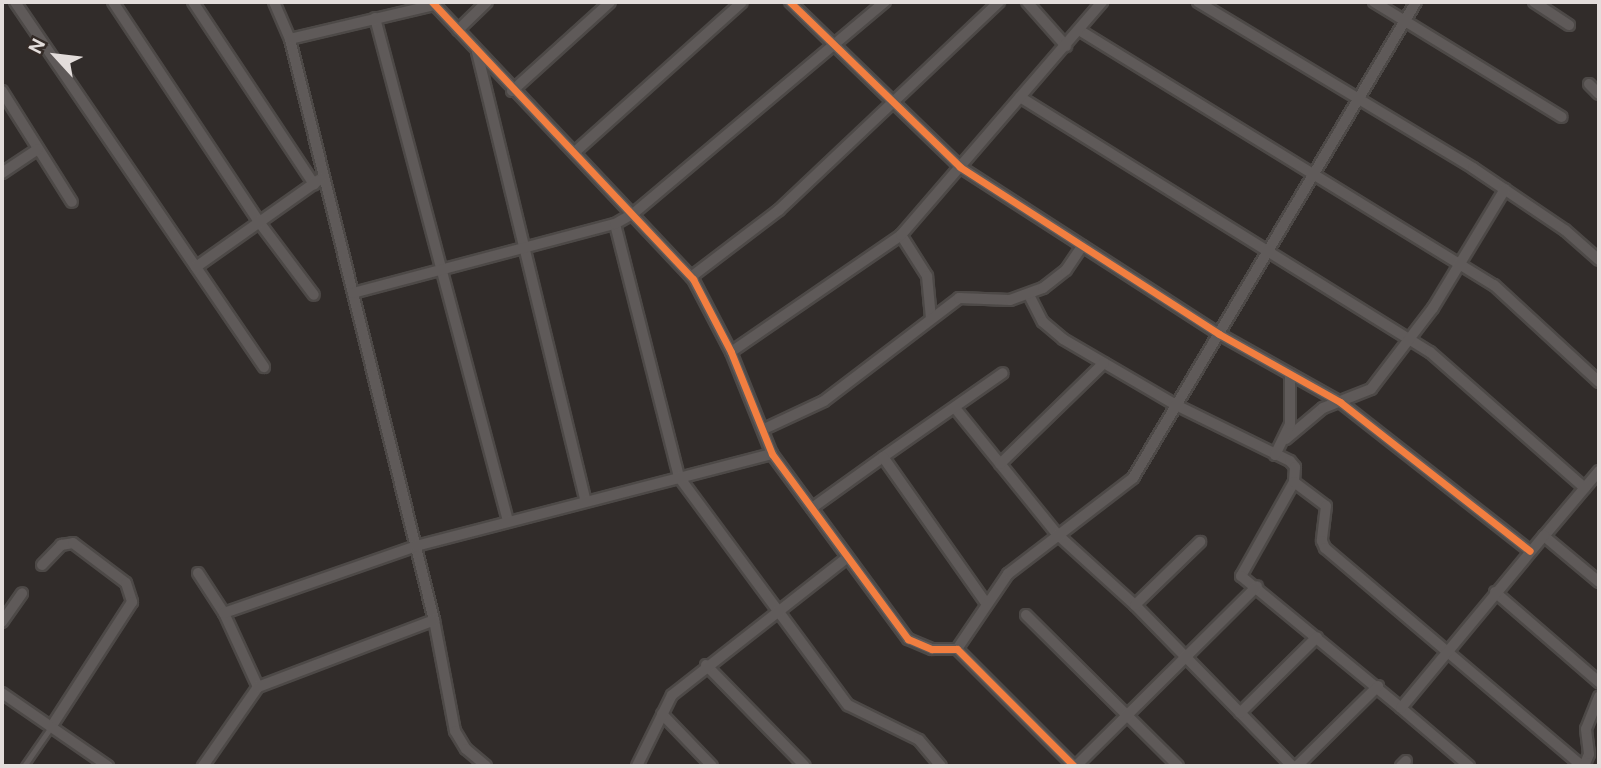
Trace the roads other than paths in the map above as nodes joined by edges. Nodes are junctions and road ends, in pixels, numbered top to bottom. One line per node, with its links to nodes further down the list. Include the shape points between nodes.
1 (15, 2): 53 (street)
2 (113, 2): 45 (street)
3 (193, 2): 41 (street)
4 (274, 2): 23 (street)
5 (487, 2): 21 (street)
6 (610, 2): 29 (street)
7 (742, 2): 36 (street)
8 (790, 2): 25 (street)
9 (885, 2): 25 (street)
10 (999, 2): 33 (street)
11 (1027, 2): 24 (street)
12 (1102, 2): 22 (street)
13 (1198, 2): 32 (street)
14 (1374, 2): 19 (street)
15 (1416, 2): 19 (street)
16 (1534, 2): 20 (street)
17 (433, 3): 18 (street); 21 (street)
18 (375, 18): 23 (street); 54 (street)
19 (1404, 20): 32 (street); 34 (street)
20 (1569, 25)
21 (457, 30): 26 (street)
22 (1079, 30): 24 (street); 39 (street)
23 (290, 38): 40 (street)
24 (1066, 46): 31 (street)
25 (832, 47): 33 (street); 44 (street)
26 (477, 51): 29 (street); 49 (street)
27 (1589, 84): 30 (street)
28 (2, 91): 35 (street)
29 (512, 91): 36 (street)
30 (1599, 94)
31 (1020, 97): 37 (street); 50 (street)
32 (1358, 100): 39 (street); 42 (street)
33 (893, 104): 37 (street); 55 (street, via 779,209)
34 (1562, 117)
35 (38, 149): 38 (street); 43 (street)
36 (575, 152): 44 (street)
37 (960, 167): 47 (street); 48 (street)
38 (2, 173)
39 (1314, 175): 50 (street); 52 (street)
40 (324, 176): 41 (street); 56 (street)
41 (314, 184): 45 (street)
42 (1505, 189): 51 (street); 52 (street)
43 (72, 202)
44 (634, 213): 46 (street); 55 (street)
45 (259, 222): 53 (street); 57 (street)
46 (615, 224): 49 (street); 77 (street)
47 (901, 235): 59 (street, via 927,276); 62 (street)
48 (1082, 246): 58 (street, via 1066,270); 60 (street)
49 (522, 249): 54 (street); 81 (street, via 579,458)
50 (1270, 249): 60 (street); 61 (street)
51 (1599, 260)
52 (1459, 264): 61 (street); 67 (street, via 1494,285)
53 (196, 267): 64 (street)
54 (441, 269): 56 (street); 83 (street)
55 (691, 277): 62 (street)
56 (353, 293): 87 (street)
57 (314, 295)
58 (1029, 295): 59 (street, via 1010,300 959,298); 63 (street, via 1043,322)
59 (931, 318): 71 (street, via 824,401)
60 (1219, 334): 66 (street); 69 (street)
61 (1408, 338): 68 (street, via 1371,389); 80 (street, via 1430,352)
62 (731, 352): 71 (street)
63 (1104, 363): 69 (street); 76 (street)
64 (264, 367)
65 (1003, 373): 70 (street)
66 (1290, 374): 68 (street); 72 (street, via 1293,388)
67 (1599, 382)
68 (1340, 402): 72 (street, via 1324,408); 88 (street)
69 (1176, 405): 74 (street); 84 (street, via 1133,478)
70 (955, 408): 75 (street); 76 (street)
71 (764, 429): 73 (street)
72 (1286, 439): 74 (street)
73 (772, 454): 77 (street); 82 (street)
74 (1275, 456): 79 (street, via 1295,467)
75 (883, 457): 82 (street); 96 (street)
76 (1000, 464): 84 (street)
77 (678, 477): 81 (street); 98 (street)
78 (1598, 477): 80 (street)
79 (1294, 482): 93 (street, via 1241,572); 105 (street, via 1326,506 1325,548)
80 (1585, 488): 85 (street)
81 (586, 501): 83 (street)
82 (812, 508): 89 (street)
83 (508, 521): 87 (street)
84 (1058, 535): 96 (street, via 1008,574); 97 (street)
85 (1544, 536): 88 (street); 92 (street)
86 (1200, 542): 97 (street)
87 (416, 545): 99 (street); 101 (street)
88 (1530, 551): 94 (street)
89 (847, 558): 98 (street); 104 (street, via 908,639 932,649)
90 (42, 565): 117 (street, via 61,545 73,543 125,583 132,602)
91 (198, 573): 99 (street)
92 (1599, 582)
93 (1256, 586): 103 (street); 106 (street)
94 (1495, 592): 105 (street); 108 (street)
95 (22, 593): 102 (street)
96 (986, 603): 104 (street)
97 (1135, 605): 106 (street)
98 (777, 610): 107 (street); 125 (street, via 848,705 919,740)
99 (224, 613): 110 (street)
100 (1026, 615): 116 (street)
101 (434, 620): 110 (street); 121 (street, via 455,731 466,749)
102 (2, 622)
103 (1317, 637): 109 (street); 114 (street)
104 (957, 649): 126 (street)
105 (1446, 653): 113 (street); 131 (street)
106 (1186, 657): 114 (street); 116 (street)
107 (706, 665): 115 (street, via 671,695); 124 (street)
108 (1599, 682)
109 (1378, 686): 113 (street); 129 (street)
110 (258, 687): 120 (street)
111 (2, 694): 117 (street)
112 (1599, 696): 131 (street, via 1586,729 1589,754)
113 (1401, 708): 130 (street)
114 (1240, 713): 128 (street)
115 (662, 714): 122 (street); 123 (street)
116 (1128, 715): 126 (street); 127 (street)
117 (51, 727): 118 (lane); 119 (street)
118 (24, 766)
119 (108, 766)
120 (203, 766)
121 (486, 766)
122 (637, 766)
123 (712, 766)
124 (805, 766)
125 (941, 766)
126 (1075, 766)
127 (1178, 766)
128 (1292, 766)
129 (1297, 766)
130 (1469, 766)
131 (1583, 766)

